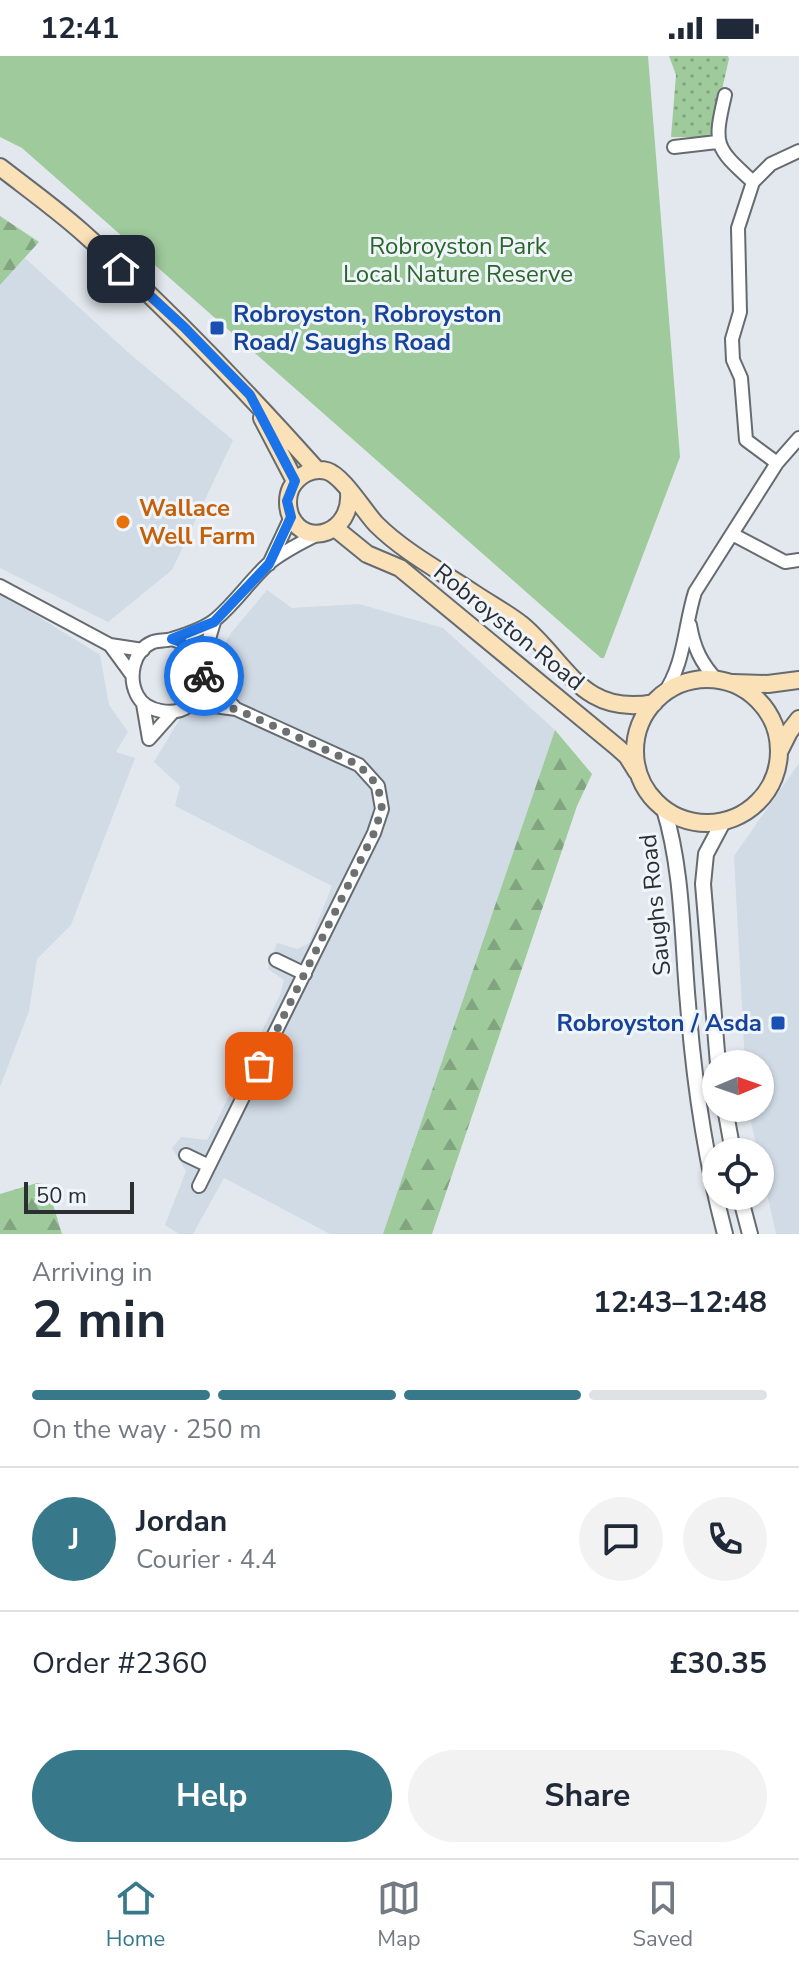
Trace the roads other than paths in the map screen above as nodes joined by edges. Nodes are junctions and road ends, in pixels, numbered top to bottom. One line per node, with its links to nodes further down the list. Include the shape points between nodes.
1 (725, 95): 2 (street)
2 (717, 142): 3 (street); 6 (street)
3 (674, 147)
4 (799, 151): 6 (street, via 771,164)
5 (0, 167): 7 (main road, Robroyston Road, via 79,230)
6 (753, 182): 9 (street, via 738,228 740,312 732,339 733,360 741,378 746,440)
7 (250, 395): 10 (main road, Robroyston Road); 11 (main road, Robroyston Road)
8 (799, 438): 9 (street)
9 (777, 463): 15 (street)
10 (317, 470): 11 (main road); 12 (main road, Robroyston Road, via 339,478)
11 (295, 481): 13 (main road, via 287,501)
12 (349, 493): 14 (main road, via 348,514); 28 (main road, Robroyston Road, via 411,552 522,625 577,685 608,700 641,705)
13 (291, 517): 14 (main road, Robroyston Road, via 309,532); 17 (street)
14 (327, 531): 17 (street); 35 (main road, Robroyston Road, via 400,568 617,747)
15 (732, 534): 16 (street, via 785,562); 19 (street, via 695,592)
16 (799, 560)
17 (269, 564): 20 (street)
18 (0, 586): 22 (street)
19 (688, 614): 27 (street, via 699,658); 28 (street, via 679,666)
20 (214, 622): 21 (street); 24 (street)
21 (172, 639): 23 (street); 24 (street, via 190,647)
22 (110, 645): 23 (street); 25 (street)
23 (143, 650): 25 (street)
24 (203, 669): 29 (street, via 201,690); 31 (street)
25 (132, 675): 30 (street)
26 (799, 680): 27 (main road)
27 (723, 681): 28 (main road, via 693,681); 34 (main road, via 757,699 775,725)
28 (658, 699): 35 (main road, via 641,723 636,743)
29 (192, 703): 31 (street); 32 (street)
30 (143, 704): 32 (street); 32 (street, via 149,739)
31 (236, 709): 39 (street, via 359,765 378,786 382,809 374,833)
32 (173, 712)
33 (799, 719): 34 (main road)
34 (779, 752): 37 (main road, via 772,783 757,804)
35 (640, 776): 36 (main road)
36 (664, 809): 37 (main road, via 698,823); 45 (street, Saughs Road, via 676,858 704,1149)
37 (723, 822): 40 (street, Saughs Road, via 706,854 703,884)
38 (276, 960): 39 (street)
39 (305, 974): 42 (street)
40 (717, 1050)
41 (186, 1155): 42 (street)
42 (209, 1166): 43 (street)
43 (199, 1186)
44 (744, 1210): 46 (street)
45 (725, 1234)
46 (750, 1234)

